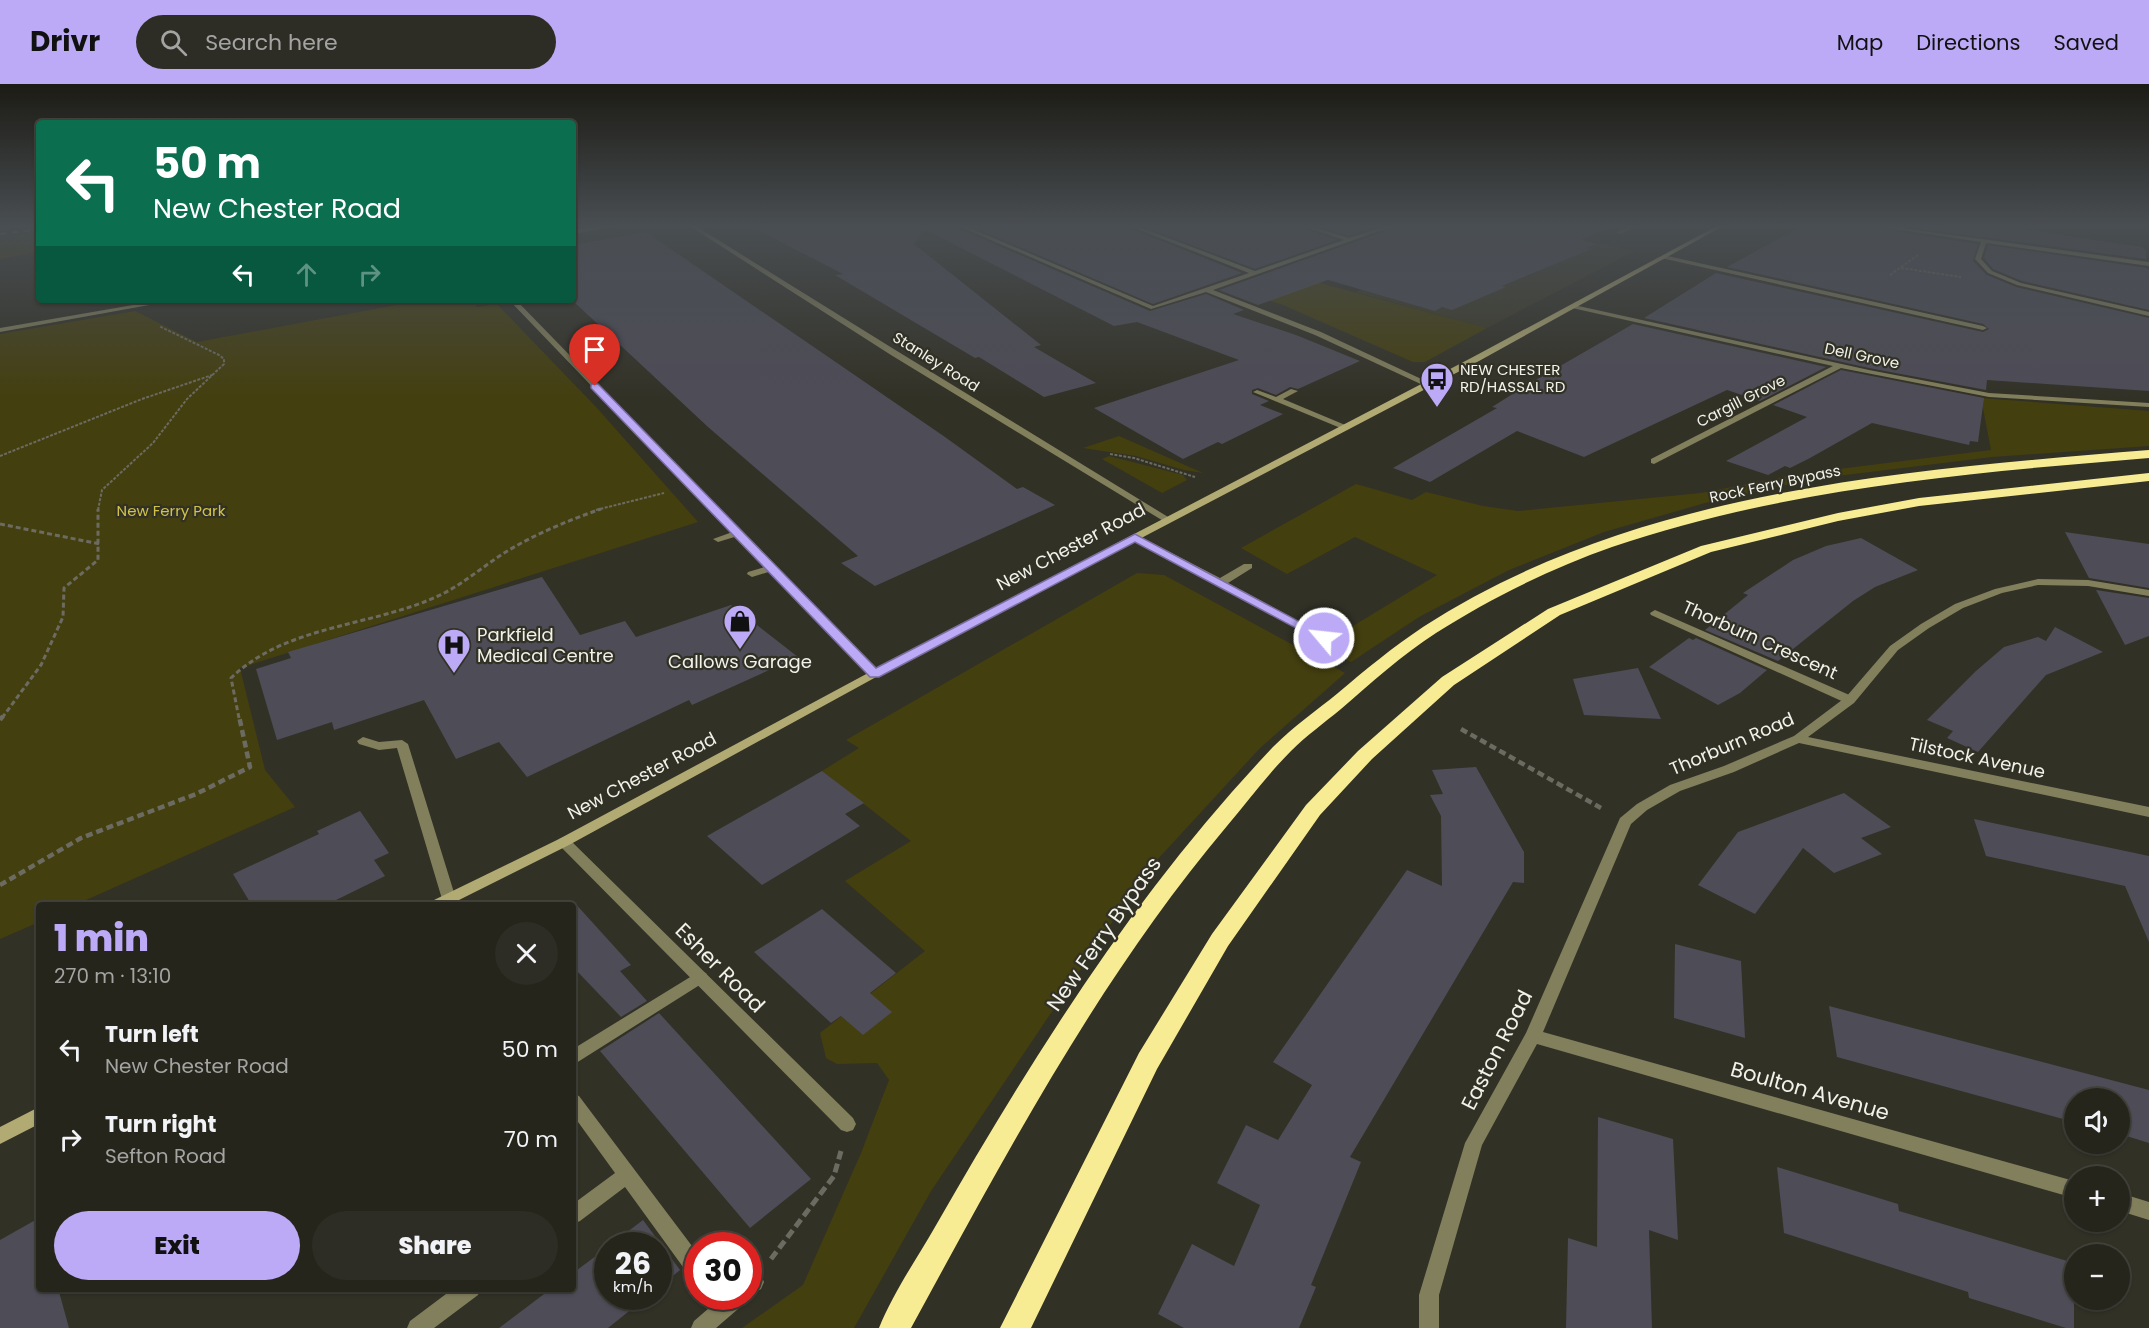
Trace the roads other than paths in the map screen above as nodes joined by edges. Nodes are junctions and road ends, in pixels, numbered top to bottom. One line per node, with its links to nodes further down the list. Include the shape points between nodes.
1 (784, 283): 24 (street, Stanley Road)
2 (1095, 283): 7 (street, via 1153,308)
3 (1224, 283): 7 (street)
4 (1617, 283): 10 (main road, New Chester Road)
5 (1780, 283): 12 (street)
6 (2017, 283): 11 (street)
7 (1205, 289): 15 (street, via 1350,346)
8 (137, 303): 13 (street)
9 (515, 303): 25 (street)
10 (1574, 307): 14 (street, Dell Grove); 15 (main road, New Chester Road)
11 (2149, 314)
12 (1983, 328)
13 (0, 330)
14 (1841, 366): 19 (street, Dell Grove, via 1989,396); 22 (street, Cargill Grove)
15 (1428, 384): 20 (main road, New Chester Road)
16 (1294, 391): 18 (street)
17 (1257, 392): 18 (street)
18 (1276, 400): 20 (street)
19 (2149, 405)
20 (1346, 427): 24 (main road, New Chester Road)
21 (2149, 454): 34 (highway, Rock Ferry Bypass, via 1966,469 1849,485 1722,510 1605,545 1506,587)
22 (1654, 461)
23 (2149, 477): 62 (highway, via 1919,502 1707,549 1554,612 1448,681 1365,755 1313,810 1220,940 1148,1061)
24 (1168, 520): 26 (main road, New Chester Road)
25 (738, 533): 27 (street); 29 (street)
26 (1135, 537): 31 (street); 36 (main road, New Chester Road)
27 (718, 539)
28 (1248, 566): 31 (street)
29 (771, 568): 30 (street); 36 (street)
30 (752, 574)
31 (1220, 583): 35 (street)
32 (2149, 593): 37 (street, Thorburn Road, via 2061,581 1998,591 1959,606 1894,648)
33 (1655, 613): 37 (street, Thorburn Crescent)
34 (1430, 630): 61 (highway, New Ferry Bypass, via 1283,748 1195,850 1112,960 1016,1110)
35 (1324, 638)
36 (874, 674): 42 (main road, New Chester Road)
37 (1850, 700): 38 (street, Thorburn Road)
38 (1798, 739): 40 (street, Thorburn Road, via 1675,788); 41 (street, Tilstock Avenue)
39 (363, 741): 43 (street, via 379,746 402,744)
40 (1642, 807): 45 (street, Easton Road, via 1625,821)
41 (2149, 812)
42 (564, 842): 43 (main road, New Chester Road); 44 (street, Esher Road)
43 (444, 902)
44 (700, 977): 46 (street); 49 (street, Esher Road)
45 (1533, 1036): 52 (street, Boulton Avenue); 63 (street, Easton Road, via 1474,1143 1429,1295)
46 (576, 1056)
47 (576, 1105): 51 (street)
48 (36, 1117): 50 (main road)
49 (847, 1124)
50 (0, 1136)
51 (627, 1175): 55 (street); 56 (street)
52 (2064, 1187)
53 (2130, 1205): 54 (street)
54 (2149, 1211)
55 (576, 1213)
56 (684, 1252)
57 (466, 1292): 59 (street)
58 (717, 1310): 60 (street)
59 (417, 1328)
60 (701, 1328)
61 (894, 1328)
62 (1015, 1328)
63 (1429, 1328)

